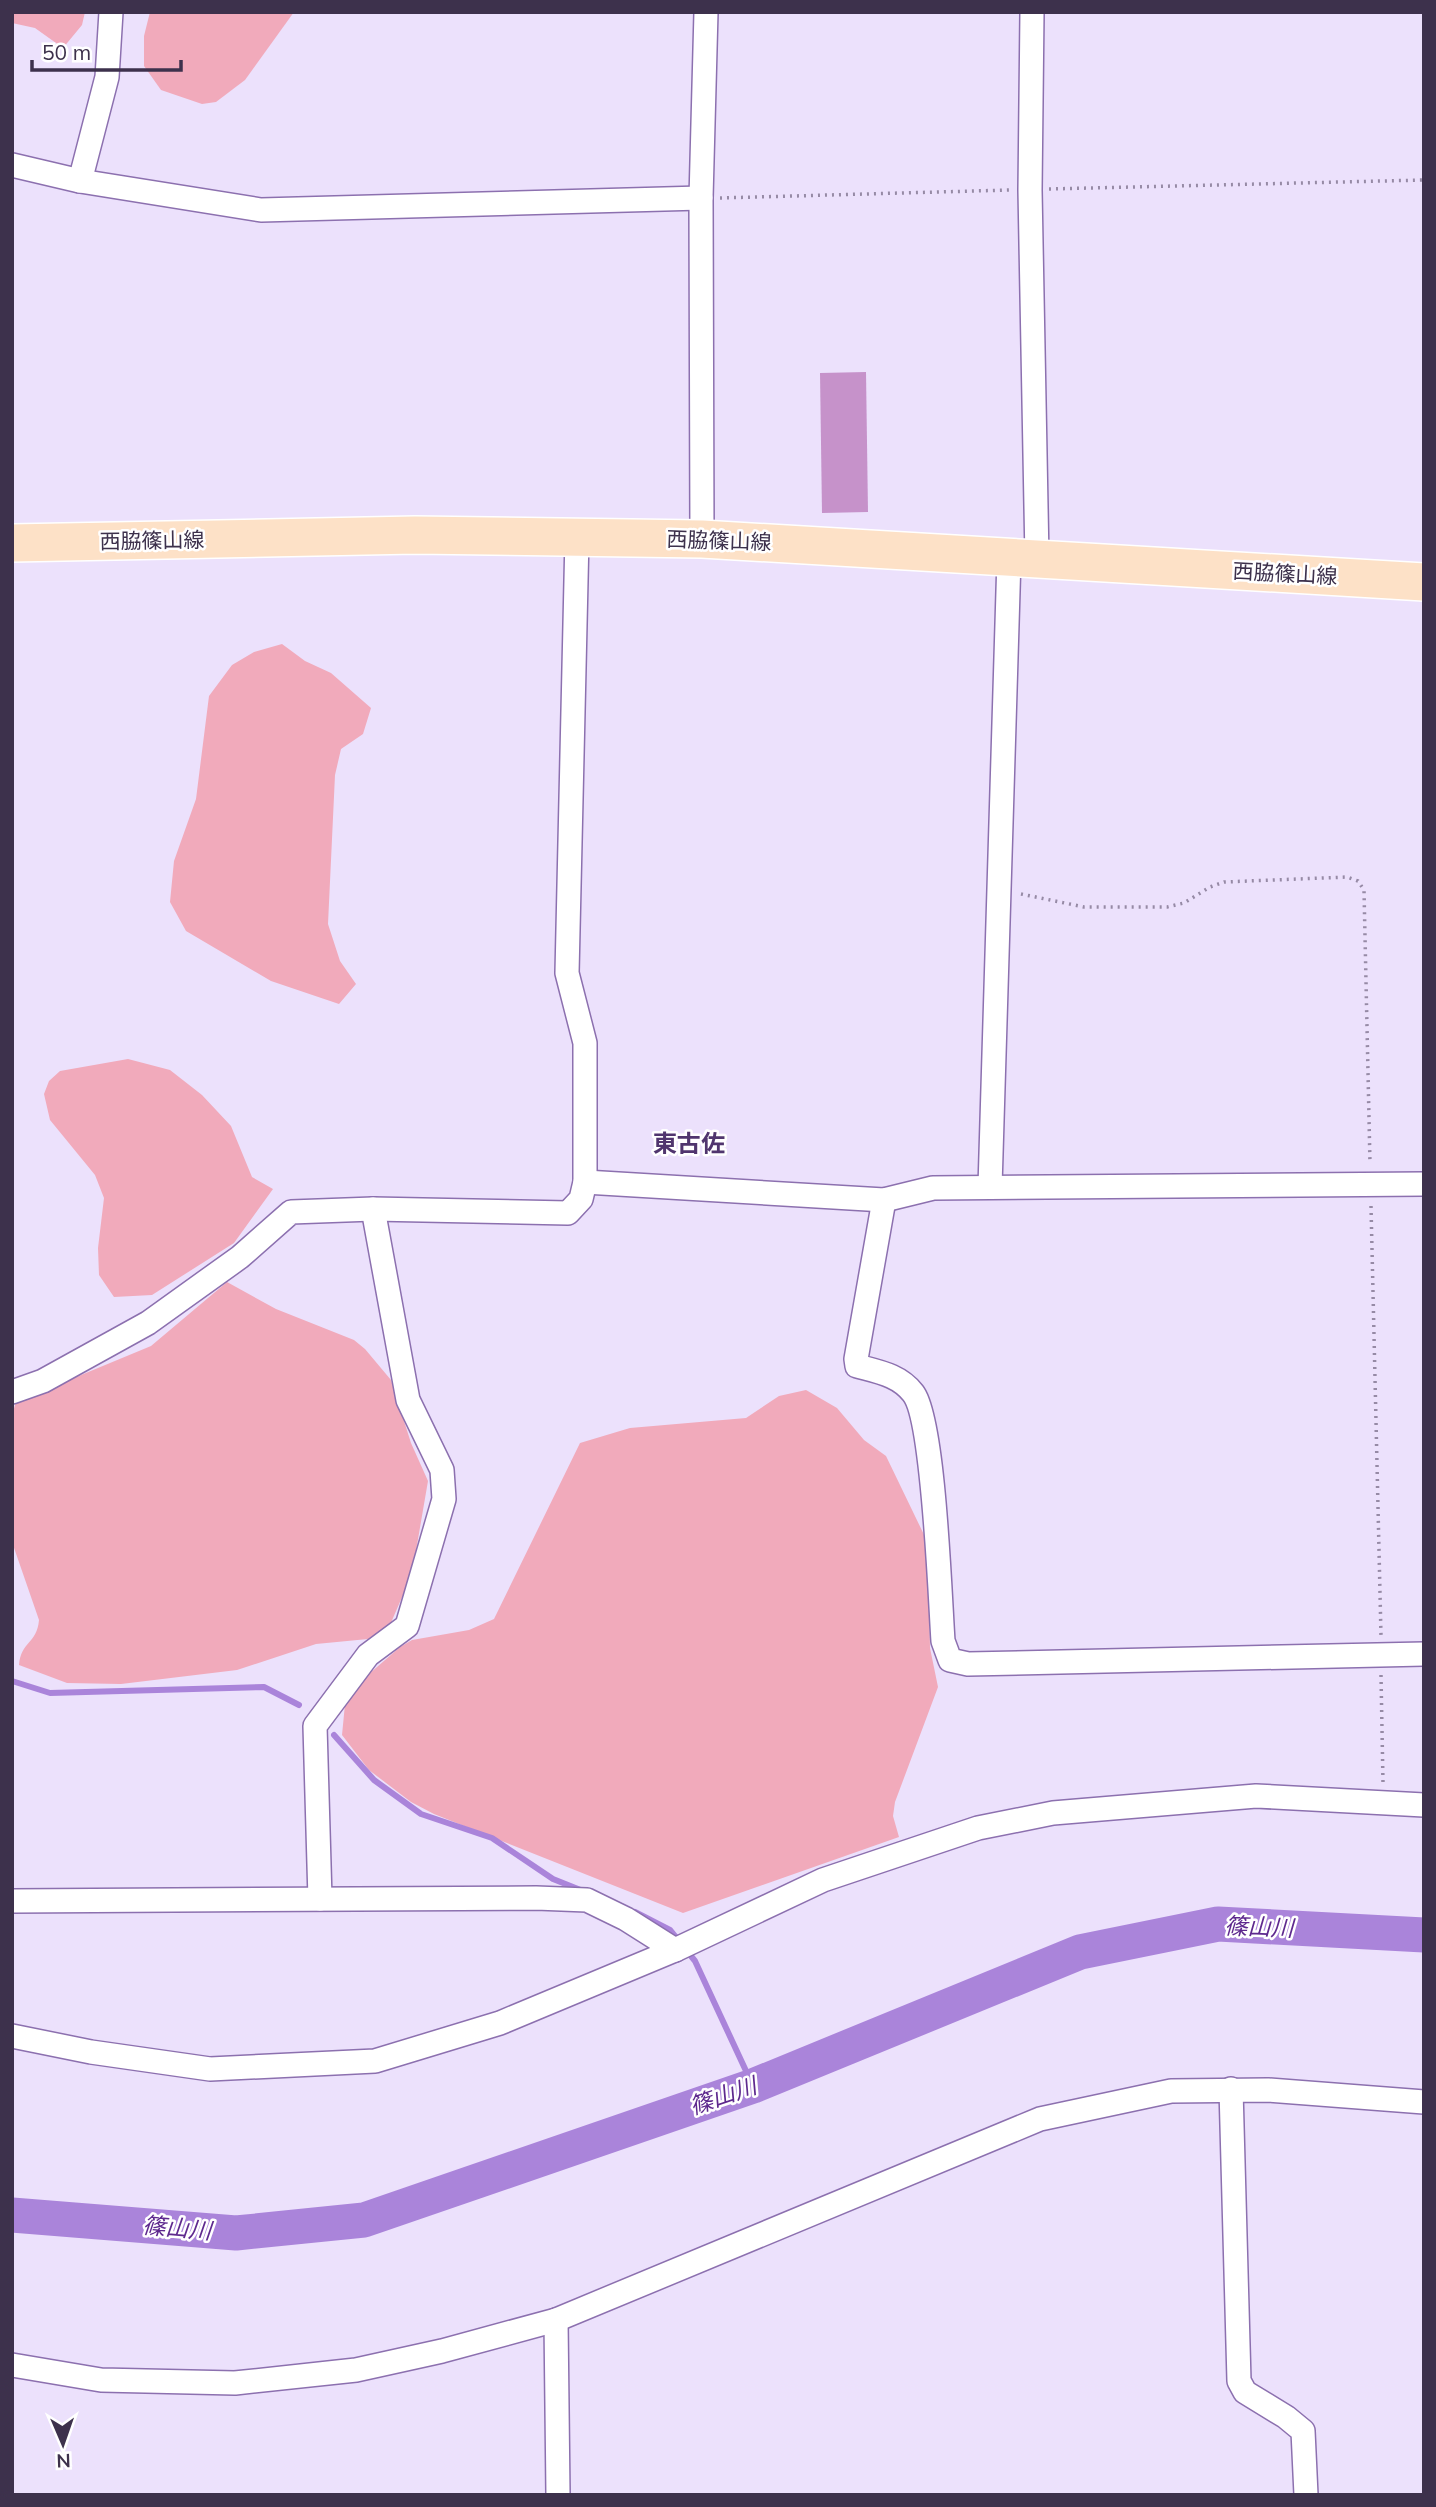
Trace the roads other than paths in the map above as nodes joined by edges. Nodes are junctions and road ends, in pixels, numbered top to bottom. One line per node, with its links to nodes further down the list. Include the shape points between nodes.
1 (111, 12): 5 (street, via 107,77)
2 (706, 12): 6 (street)
3 (1032, 12): 10 (street)
4 (12, 165): 5 (street)
5 (80, 181): 6 (street, via 261,210)
6 (701, 198): 8 (street)
7 (577, 537): 8 (main road, 西脇篠山線); 9 (main road, 西脇篠山線, via 415,535); 12 (street, via 567,973 584,1042)
8 (702, 539): 10 (main road, 西脇篠山線)
9 (12, 543)
10 (1023, 558): 11 (main road, 西脇篠山線); 14 (street, via 1000,890)
11 (1424, 582)
12 (585, 1182): 15 (street); 16 (street, via 581,1199 568,1213)
13 (1424, 1184): 14 (street)
14 (990, 1187): 15 (street, via 933,1188)
15 (884, 1200): 18 (street, via 857,1366 895,1376 915,1395 927,1440 943,1642 950,1660 968,1664)
16 (373, 1209): 17 (street, via 291,1212 240,1257 148,1323 43,1381); 20 (street, via 408,1400 442,1470 444,1499 407,1626 368,1655 315,1726)
17 (12, 1392)
18 (1424, 1654)
19 (1424, 1805): 22 (street, via 1256,1796 1053,1813 978,1828 823,1880)
20 (320, 1899): 21 (street); 22 (street, via 587,1900)
21 (12, 1900)
22 (675, 1950): 23 (street, via 500,2023 374,2061 210,2068)
23 (12, 2036)
24 (1231, 2089): 25 (street); 26 (street, via 1171,2091 1040,2119); 29 (street, via 1239,2381 1245,2392 1303,2431)
25 (1424, 2102)
26 (556, 2320): 27 (street, via 356,2370 235,2383 101,2380); 28 (street)
27 (12, 2365)
28 (558, 2495)
29 (1306, 2495)

